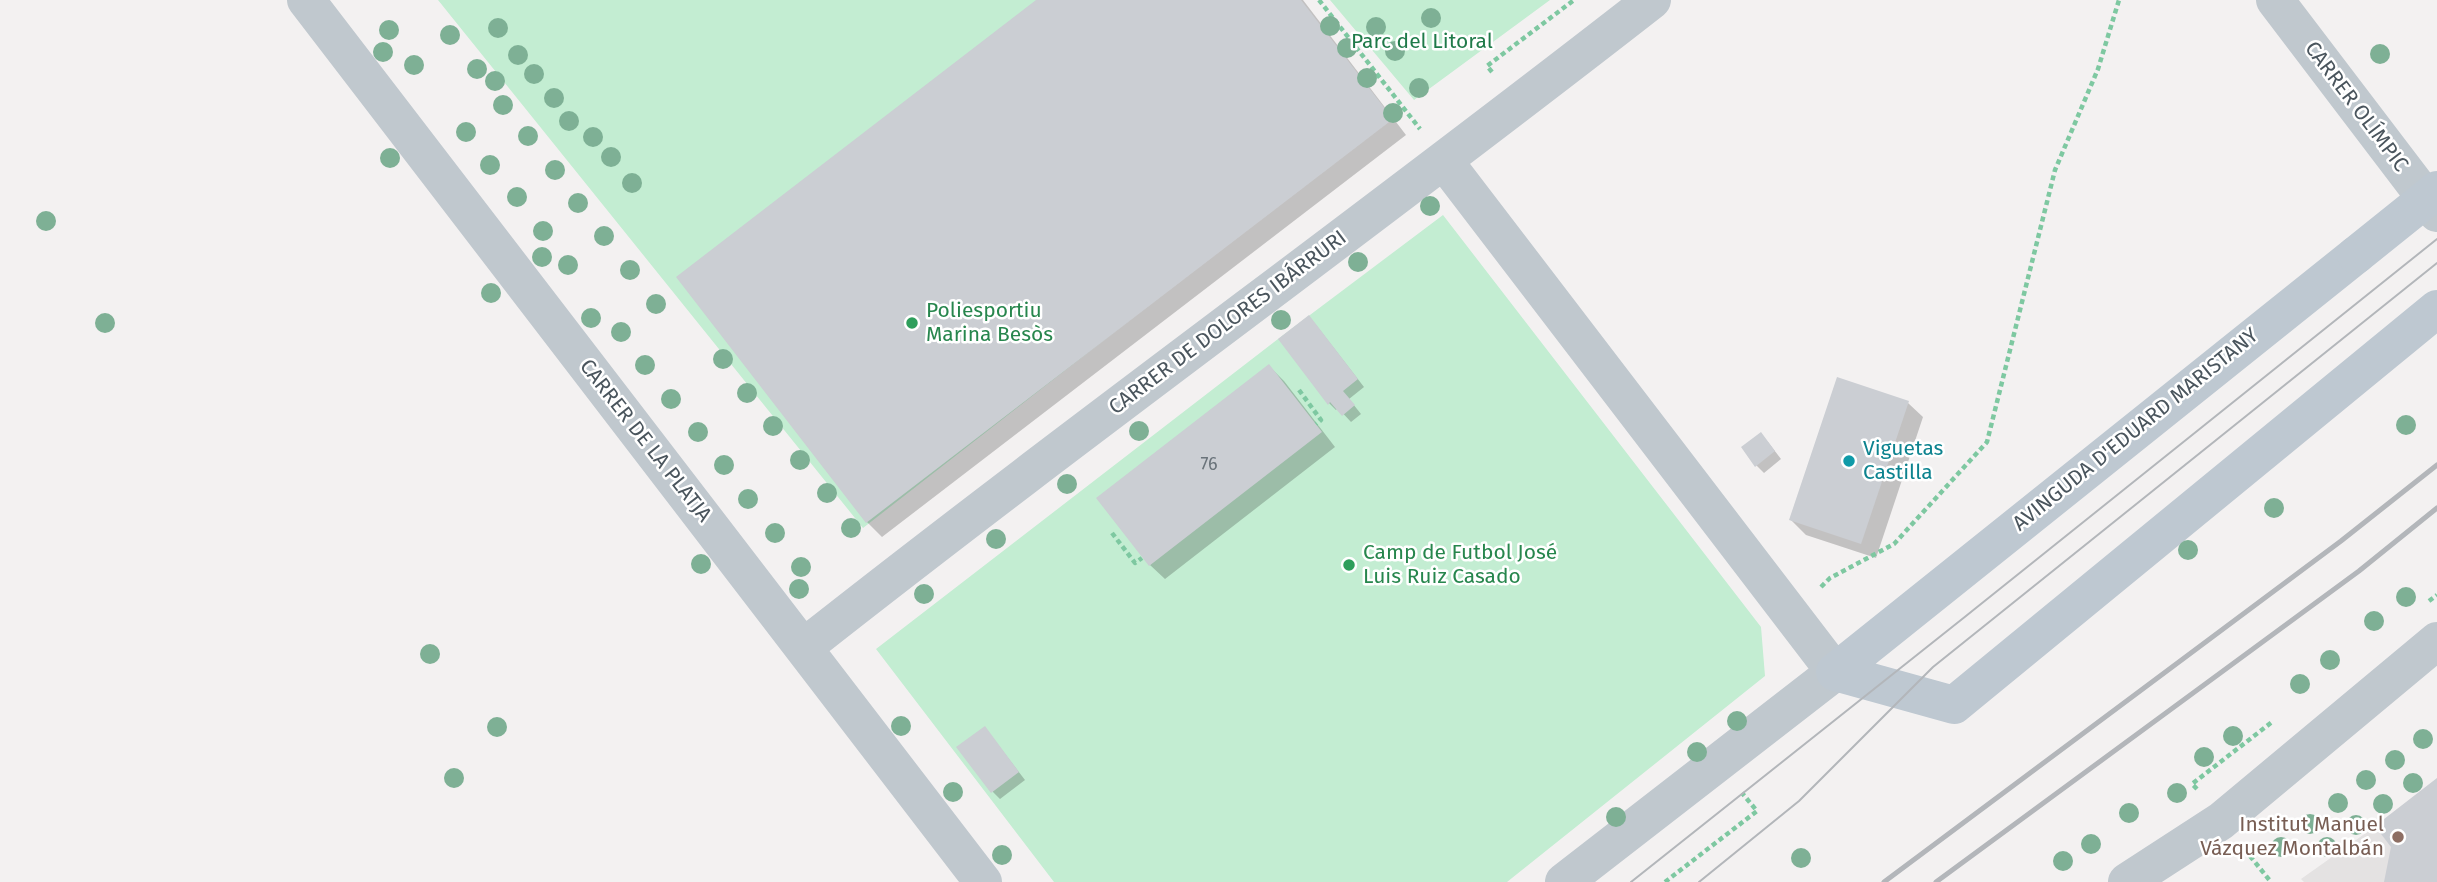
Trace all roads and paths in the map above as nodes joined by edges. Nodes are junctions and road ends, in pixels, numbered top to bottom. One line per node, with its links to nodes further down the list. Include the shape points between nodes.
1 (306, 0): 18 (street, CARRER DE LA PLATJA)
2 (1319, 0): 8 (path)
3 (1574, 0): 7 (path, via 1487,66)
4 (1653, 0): 8 (street, CARRER DE DOLORES IBÁRRURI)
5 (2119, 0): 16 (path, via 2098,69 2055,170 1987,442 1894,544)
6 (2275, 0): 10 (street, CARRER OLÍMPIC)
7 (1496, 76)
8 (1444, 161): 18 (street, CARRER DE DOLORES IBÁRRURI); 19 (street)
9 (2437, 190): 19 (main road, AVINGUDA D'EDUARD MARISTANY, bridge)
10 (2437, 213)
11 (2437, 309): 19 (main road, via 1954,705)
12 (1299, 390): 13 (path, via 1321,420)
13 (1315, 424)
14 (1112, 533): 15 (path, via 1135,563)
15 (1142, 558)
16 (1818, 589)
17 (2437, 641): 25 (street, via 2221,821)
18 (804, 648): 22 (street, CARRER DE LA PLATJA)
19 (1835, 672): 20 (street, AVINGUDA D'EDUARD MARISTANY)
20 (1715, 764): 23 (street, AVINGUDA D'EDUARD MARISTANY); 24 (path, via 1756,811)
21 (2250, 856): 26 (path)
22 (983, 882)
23 (1564, 882)
24 (1665, 882)
25 (2127, 882)
26 (2271, 882)

